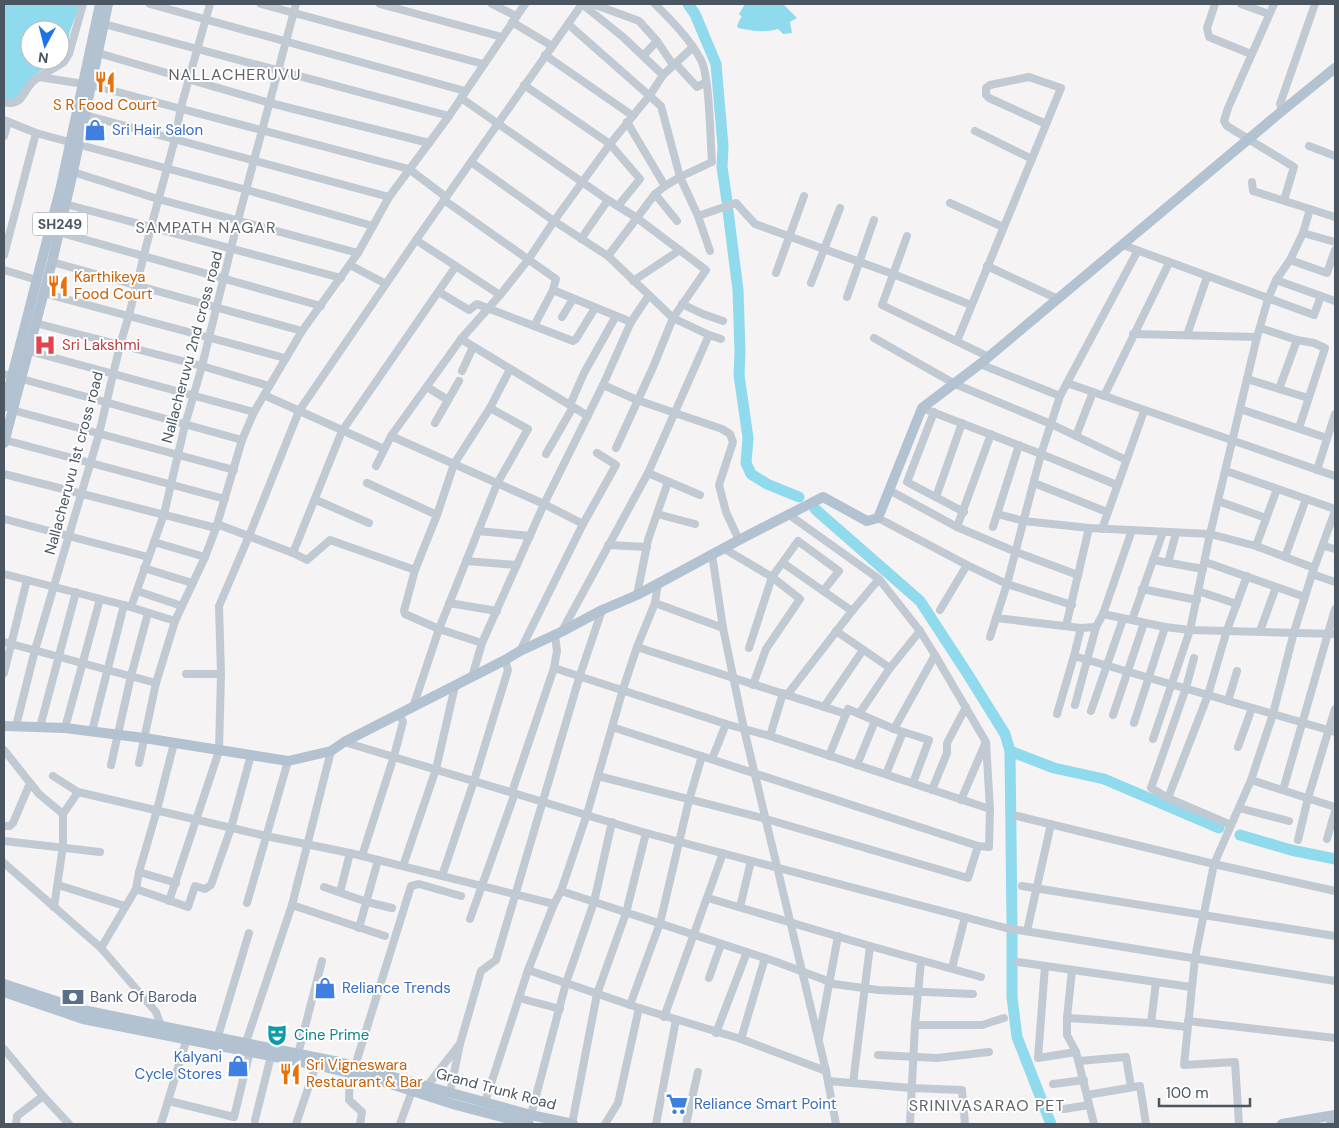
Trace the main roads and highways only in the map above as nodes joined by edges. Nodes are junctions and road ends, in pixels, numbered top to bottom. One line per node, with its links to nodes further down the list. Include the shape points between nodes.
1 (100, 4): 4 (main road, SH249)
2 (108, 4): 4 (main road, SH249)
3 (1335, 68): 9 (main road, via 985,360 922,408 878,518 867,521 823,497 331,751 288,761 117,734)
4 (88, 84): 5 (main road, SH249); 5 (main road, SH249, via 85,115)
5 (75, 143): 6 (main road, SH249); 6 (main road, SH249, via 73,172 29,351)
6 (12, 376): 7 (main road, SH249)
7 (8, 409): 8 (main road, SH249)
8 (4, 441)
9 (4, 726)
10 (4, 984): 12 (main road, Grand Trunk Road, via 83,1010)
11 (4, 992): 12 (main road, Grand Trunk Road, via 83,1019)
12 (161, 1029): 13 (main road, Grand Trunk Road, via 187,1038); 13 (main road, Grand Trunk Road, via 218,1036)
13 (248, 1047): 14 (main road, Grand Trunk Road, via 298,1054); 14 (main road, Grand Trunk Road, via 272,1056)
14 (353, 1070): 16 (main road, Grand Trunk Road, via 412,1092); 16 (main road, Grand Trunk Road, via 450,1092)
15 (1335, 1115): 18 (main road)
16 (530, 1120): 17 (main road, Grand Trunk Road)
17 (572, 1124)
18 (1282, 1124)
19 (1331, 1124): 20 (main road)
20 (1335, 1124)

